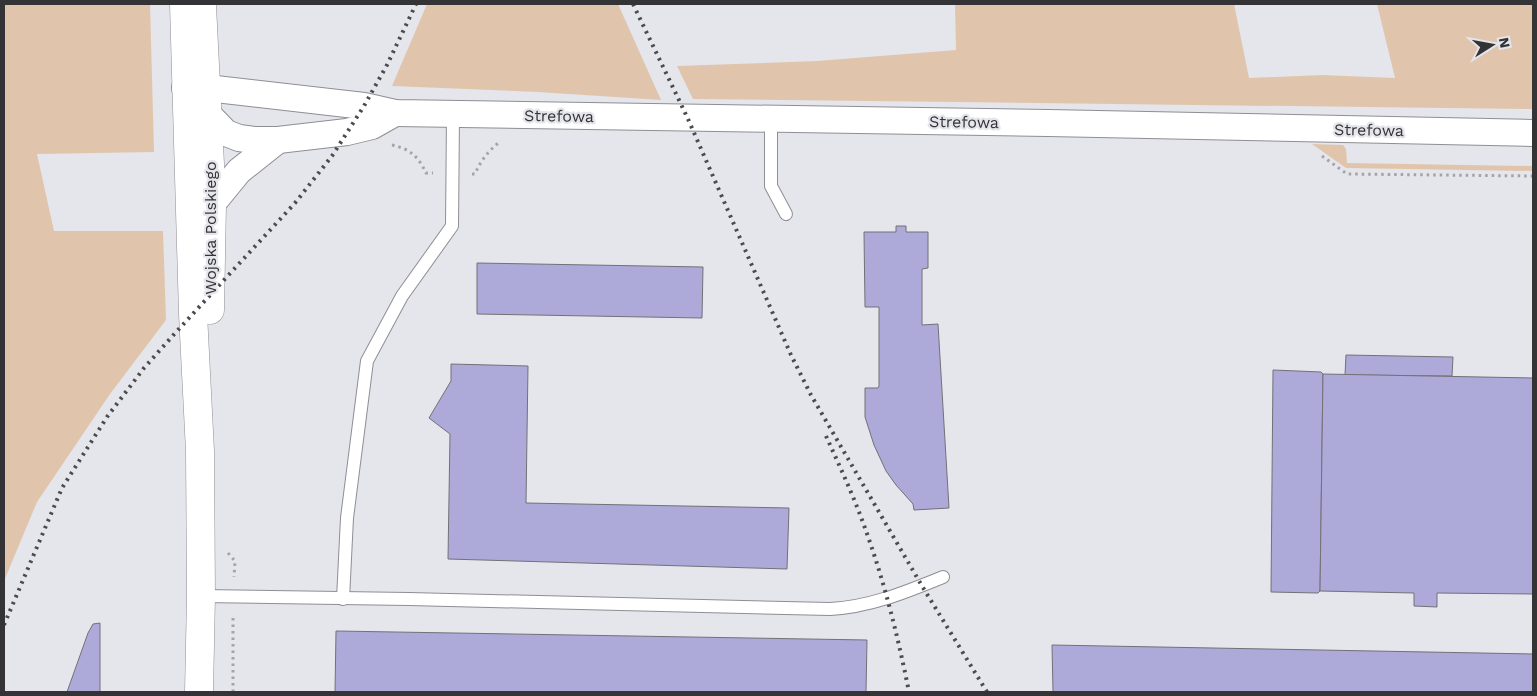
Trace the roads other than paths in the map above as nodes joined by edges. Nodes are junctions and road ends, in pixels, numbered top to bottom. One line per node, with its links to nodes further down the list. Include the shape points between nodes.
1 (184, 4): 3 (street, Wojska Polskiego)
2 (202, 4): 3 (street, Wojska Polskiego)
3 (196, 88): 4 (street, Strefowa, via 364,106); 6 (street, Wojska Polskiego); 12 (street, Wojska Polskiego, via 193,314)
4 (395, 113): 5 (street, Strefowa); 9 (street, via 372,126 347,132)
5 (454, 115): 7 (street, Strefowa); 15 (lane, via 452,226 402,296 367,361 348,518)
6 (207, 116): 9 (street, via 226,133 239,138); 10 (street, Wojska Polskiego)
7 (770, 119): 8 (street, Strefowa); 11 (lane, via 771,186)
8 (1533, 133)
9 (278, 140): 10 (street, via 239,171)
10 (212, 204): 12 (street, Wojska Polskiego)
11 (786, 214)
12 (200, 451): 14 (street, Wojska Polskiego)
13 (942, 577): 15 (lane, via 888,598 830,609)
14 (201, 596): 15 (lane); 16 (street, Wojska Polskiego)
15 (343, 599)
16 (200, 692)

